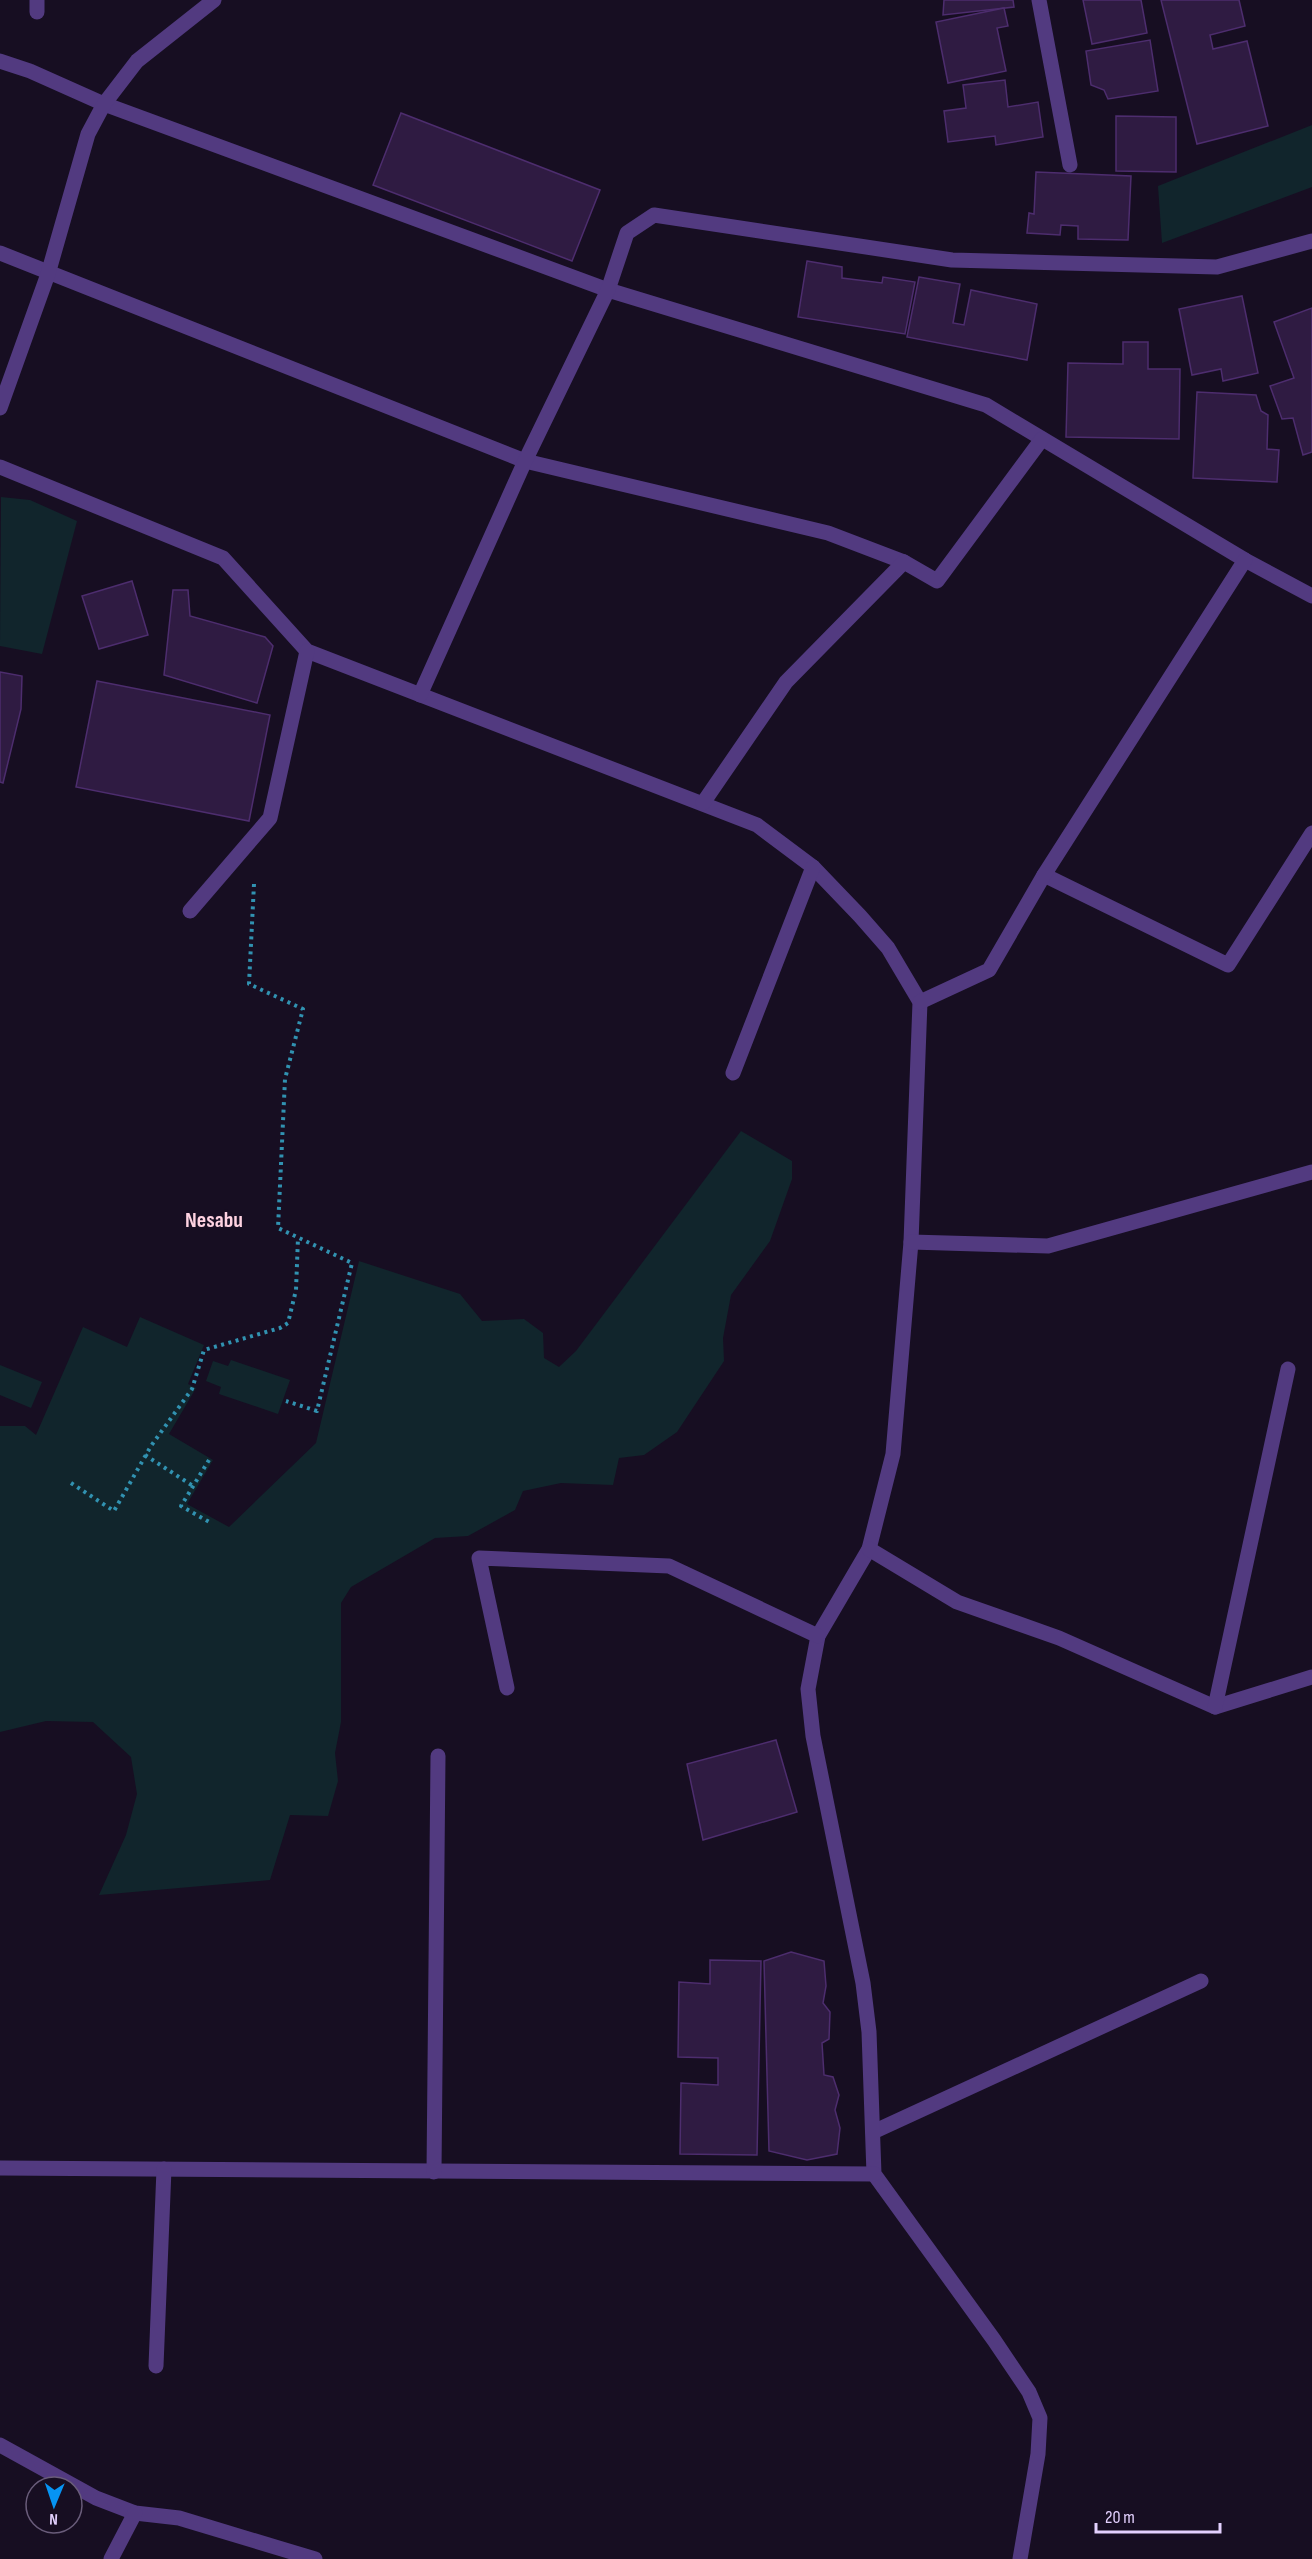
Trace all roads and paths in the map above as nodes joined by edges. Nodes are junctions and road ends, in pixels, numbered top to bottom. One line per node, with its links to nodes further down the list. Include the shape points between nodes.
1 (214, 0): 4 (street, via 137,61)
2 (1038, 0): 5 (street)
3 (0, 61): 4 (street)
4 (104, 104): 8 (street, via 88,134); 9 (street)
5 (1070, 165)
6 (1312, 241): 9 (street, via 1217,267 952,260 654,215 627,233)
7 (0, 253): 8 (street)
8 (48, 274): 10 (street); 12 (street)
9 (608, 290): 11 (street, via 986,405); 12 (street)
10 (0, 408)
11 (1042, 438): 14 (street); 15 (street, via 937,581)
12 (525, 461): 15 (street, via 828,532); 18 (street)
13 (0, 467): 17 (street, via 223,558)
14 (1245, 560): 16 (street); 23 (street)
15 (904, 562): 19 (street, via 786,682)
16 (1312, 596)
17 (307, 651): 18 (street); 21 (street, via 270,819)
18 (420, 694): 19 (street)
19 (703, 802): 22 (street, via 757,825)
20 (1312, 833): 23 (street, via 1228,965)
21 (256, 836): 24 (street); 28 (path, via 249,984 303,1009 285,1079 278,1228)
22 (813, 867): 25 (street, via 888,948); 26 (street)
23 (1044, 874): 25 (street, via 989,970)
24 (190, 911)
25 (920, 1002): 29 (street)
26 (733, 1073)
27 (1312, 1172): 29 (street, via 1048,1246)
28 (298, 1238): 31 (path, via 352,1263 317,1411); 32 (path, via 296,1290 288,1323 204,1350 192,1389)
29 (911, 1242): 37 (street, via 893,1454)
30 (1288, 1370): 41 (street)
31 (286, 1401)
32 (145, 1455): 34 (path, via 114,1511); 35 (path)
33 (208, 1460): 35 (path)
34 (71, 1483)
35 (193, 1486): 36 (path, via 181,1506)
36 (211, 1522)
37 (869, 1549): 38 (street); 41 (street, via 957,1602 1059,1638)
38 (818, 1636): 40 (street, via 669,1566 479,1558); 44 (street, via 808,1689 813,1736 863,1983)
39 (1312, 1677): 41 (street)
40 (507, 1688)
41 (1215, 1707)
42 (438, 1756): 47 (street)
43 (1201, 1981): 44 (street)
44 (873, 2132): 48 (street)
45 (0, 2168): 46 (street)
46 (164, 2169): 47 (street); 49 (street)
47 (434, 2172): 48 (street)
48 (874, 2174): 55 (street, via 994,2340 1029,2392 1040,2418 1038,2454)
49 (156, 2366)
50 (0, 2445): 51 (street, via 96,2498)
51 (135, 2513): 52 (street, via 179,2518); 53 (street)
52 (280, 2554): 54 (street)
53 (111, 2559)
54 (315, 2559)
55 (1020, 2559)

